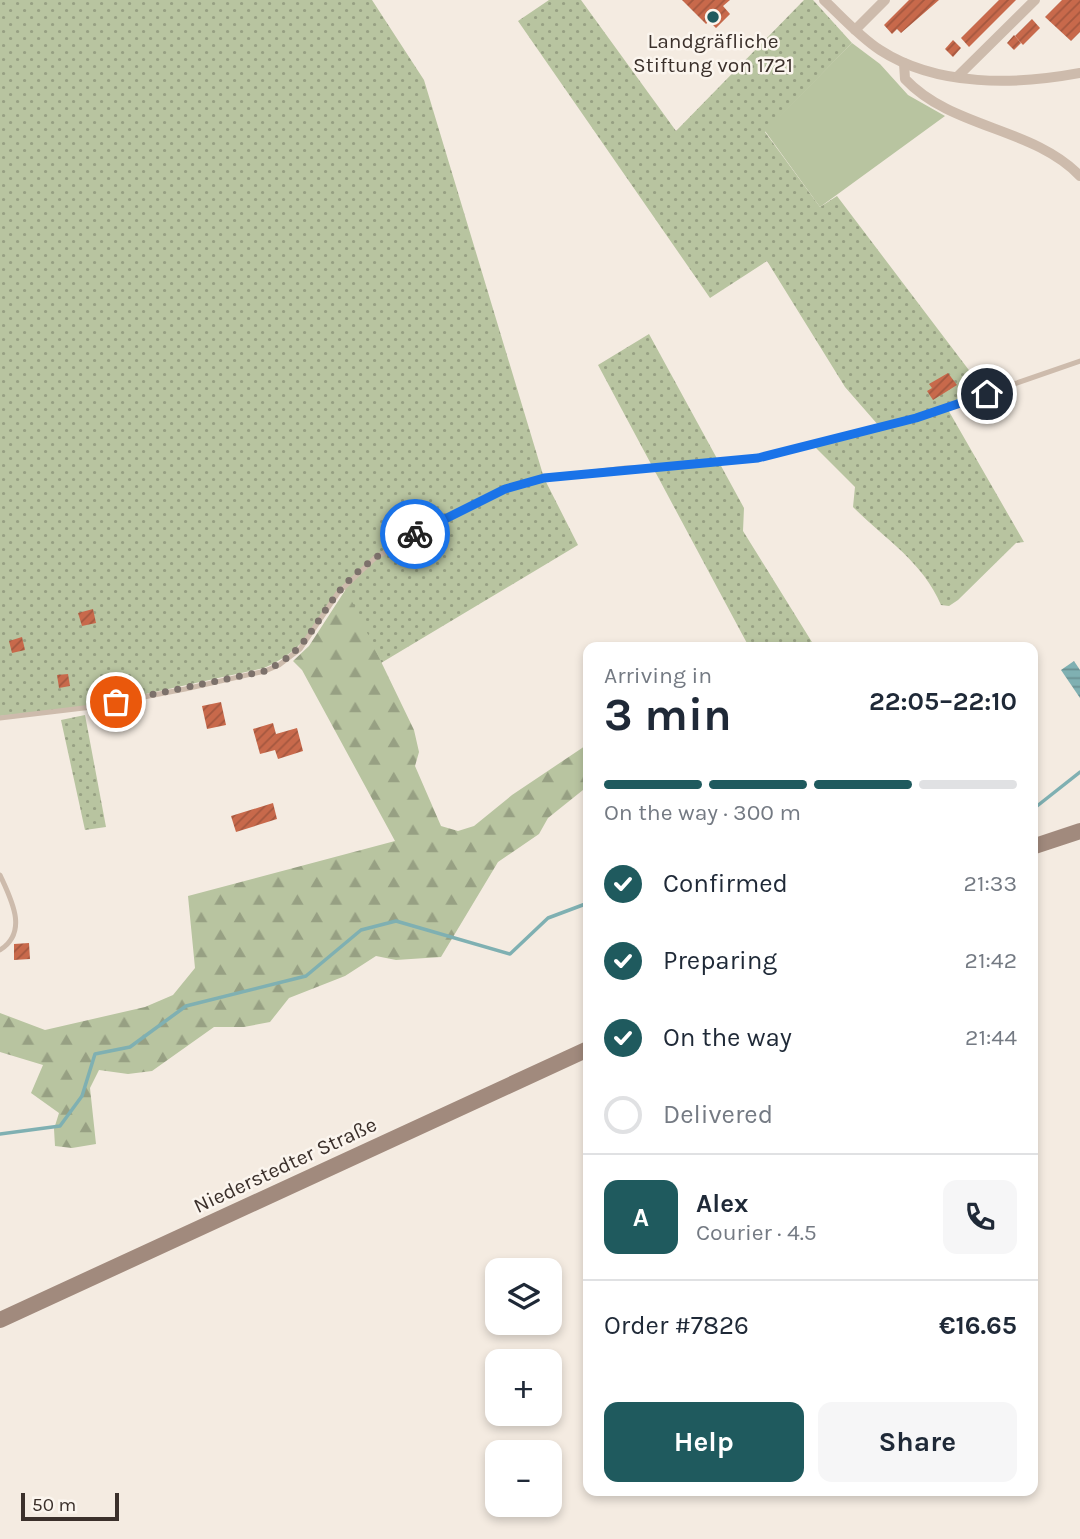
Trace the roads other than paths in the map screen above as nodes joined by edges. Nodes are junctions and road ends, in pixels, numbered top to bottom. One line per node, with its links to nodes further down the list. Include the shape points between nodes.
1 (824, 0): 4 (street)
2 (885, 0): 4 (street)
3 (1035, 0): 7 (street)
4 (855, 30): 5 (street)
5 (904, 63): 7 (street); 8 (street, via 905,79 926,97 1043,149)
6 (1080, 74): 7 (street, via 1018,81)
7 (958, 76)
8 (1080, 176)
9 (1080, 361): 10 (lane, via 916,418 758,458 544,478 505,489 376,556 338,593 300,649 265,671 92,706)
10 (0, 718)
11 (1080, 831): 12 (main road)
12 (1038, 844)
13 (0, 876): 14 (lane, via 16,918 15,933)
14 (0, 950)
15 (583, 1051): 16 (main road, Niederstedter Straße)
16 (0, 1320)

